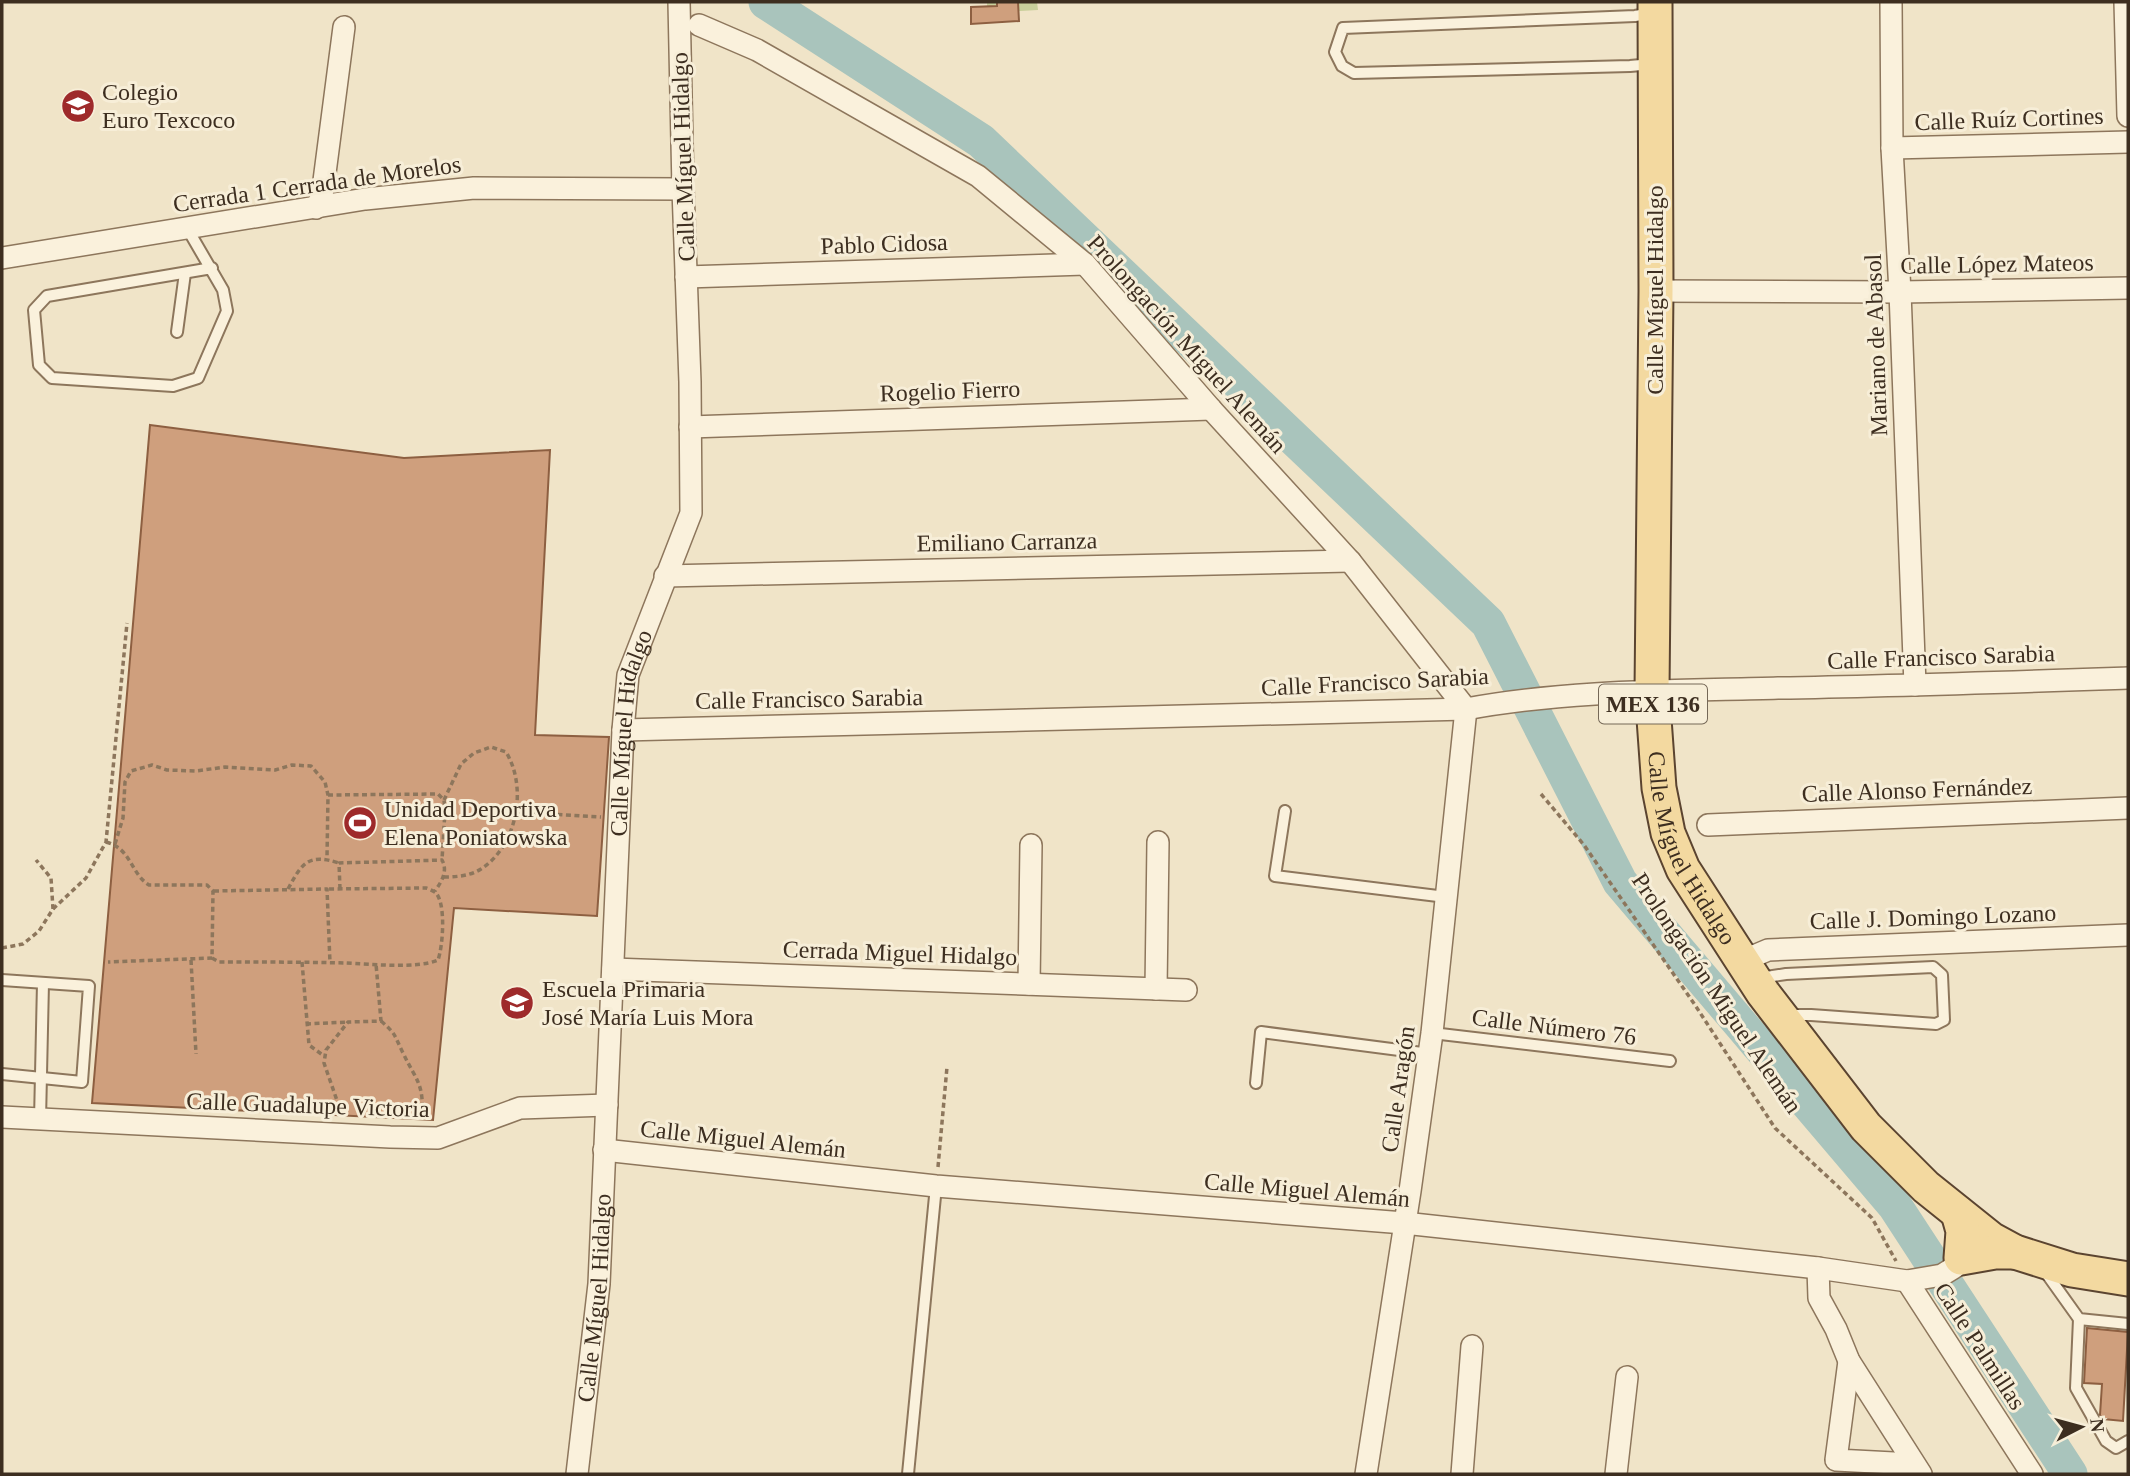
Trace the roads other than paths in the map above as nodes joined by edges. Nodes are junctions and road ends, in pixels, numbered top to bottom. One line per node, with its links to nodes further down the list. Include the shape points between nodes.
1 (679, 2): 11 (street, Calle Míguel Hidalgo)
2 (1891, 2): 10 (street, Mariano de Abasol)
3 (2124, 2): 8 (street)
4 (1655, 7): 7 (main road, Calle Míguel Hidalgo / MEX 136); 7 (lane, via 1635,16 1343,28 1335,52 1342,66 1354,73)
5 (699, 25): 15 (street, Prolongación Miguel Alemán, via 757,50 978,176)
6 (344, 27): 12 (street, via 322,196)
7 (1656, 64): 20 (main road, Calle Míguel Hidalgo / MEX 136)
8 (2128, 116)
9 (2128, 142): 10 (street, Calle Ruíz Cortines)
10 (1892, 148): 21 (street, Mariano de Abasol)
11 (683, 189): 12 (street, Cerrada 1 Cerrada de Morelos, via 474,188); 18 (street, Calle Míguel Hidalgo)
12 (316, 208): 13 (street, Cerrada 1 Cerrada de Morelos)
13 (187, 228): 14 (street, Cerrada 1 Cerrada de Morelos); 16 (lane)
14 (2, 258)
15 (1085, 264): 18 (street, Pablo Cidosa); 23 (street, Prolongación Miguel Alemán)
16 (212, 268): 17 (lane); 17 (lane, via 227,312 198,378 173,386 52,377 39,365 34,310 47,296)
17 (186, 273): 22 (lane)
18 (686, 277): 24 (street, Calle Míguel Hidalgo)
19 (2128, 288): 21 (street, Calle López Mateos)
20 (1656, 291): 21 (street, Calle López Mateos); 29 (main road, Calle Míguel Hidalgo / MEX 136)
21 (1900, 292): 28 (street, Mariano de Abasol)
22 (177, 332)
23 (1211, 409): 24 (street, Rogelio Fierro); 25 (street, Prolongación Miguel Alemán)
24 (690, 427): 26 (street, Calle Míguel Hidalgo, via 691,513)
25 (1350, 561): 26 (street, Emiliano Carranza); 30 (street, Prolongación Miguel Alemán)
26 (665, 576): 31 (street, Calle Míguel Hidalgo, via 628,675)
27 (2128, 678): 28 (street, Calle Francisco Sarabia)
28 (1915, 685): 29 (street, Calle Francisco Sarabia)
29 (1652, 691): 30 (street, Calle Francisco Sarabia, via 1545,697); 40 (main road, Calle Míguel Hidalgo / MEX 136, via 1659,788 1668,833 1683,869)
30 (1476, 707): 31 (street, Calle Francisco Sarabia); 37 (street, Calle Aragón)
31 (623, 730): 39 (street, Calle Míguel Hidalgo)
32 (2128, 808): 34 (street, Calle Alonso Fernández)
33 (1285, 811): 37 (lane, via 1275,876)
34 (1708, 825)
35 (1158, 842): 44 (street)
36 (1031, 845): 43 (street)
37 (1446, 897): 47 (street, Calle Aragón)
38 (2128, 935): 40 (street, Calle J. Domingo Lozano, via 1768,950)
39 (613, 970): 43 (street, Cerrada Miguel Hidalgo); 52 (street, Calle Míguel Hidalgo)
40 (1748, 970): 46 (main road, Calle Míguel Hidalgo / MEX 136); 46 (lane, via 1786,974 1933,967 1942,975 1944,1020 1936,1024)
41 (2, 980): 42 (lane)
42 (43, 983): 50 (lane); 50 (lane, via 89,986 82,1082)
43 (1029, 984): 44 (street, Cerrada Miguel Hidalgo)
44 (1156, 989): 45 (street, Cerrada Miguel Hidalgo)
45 (1186, 990)
46 (1779, 1015): 57 (main road, Calle Míguel Hidalgo / MEX 136, via 1866,1127)
47 (1431, 1043): 48 (lane, Calle Número 76); 51 (lane, Calle Número 76, via 1261,1032); 58 (street, Calle Aragón)
48 (1670, 1062)
49 (2, 1074): 50 (lane)
50 (40, 1077): 54 (lane)
51 (1256, 1083)
52 (607, 1105): 54 (street, Calle Guadalupe Victoria, via 520,1108 438,1138); 55 (street, Calle Míguel Hidalgo)
53 (2, 1117): 54 (street, Calle Guadalupe Victoria)
54 (40, 1120)
55 (604, 1150): 56 (street, Calle Miguel Alemán); 71 (street, Calle Míguel Hidalgo, via 599,1284)
56 (936, 1186): 58 (street, Calle Miguel Alemán); 72 (lane)
57 (1958, 1213): 59 (main road, Calle Míguel Hidalgo / MEX 136); 60 (main road, via 1963,1231)
58 (1404, 1223): 61 (street, Calle Miguel Alemán); 73 (street, Calle Aragón)
59 (2014, 1250): 60 (main road); 62 (main road, Calle Míguel Hidalgo / MEX 136, via 2072,1269); 64 (lane)
60 (1958, 1263): 63 (street, via 1942,1275)
61 (1818, 1268): 63 (street, Calle Miguel Alemán); 67 (street, via 1819,1298)
62 (2128, 1279)
63 (1917, 1280): 76 (street, Calle Palmillas)
64 (2079, 1319): 65 (lane); 69 (lane, via 2076,1388 2106,1441 2116,1448)
65 (2128, 1324)
66 (1472, 1346): 74 (street)
67 (1849, 1361): 70 (street); 70 (street, via 1836,1460)
68 (1627, 1377): 75 (street)
69 (2128, 1441)
70 (1917, 1469)
71 (577, 1474)
72 (908, 1474)
73 (1366, 1474)
74 (1462, 1474)
75 (1616, 1474)
76 (2032, 1474)

